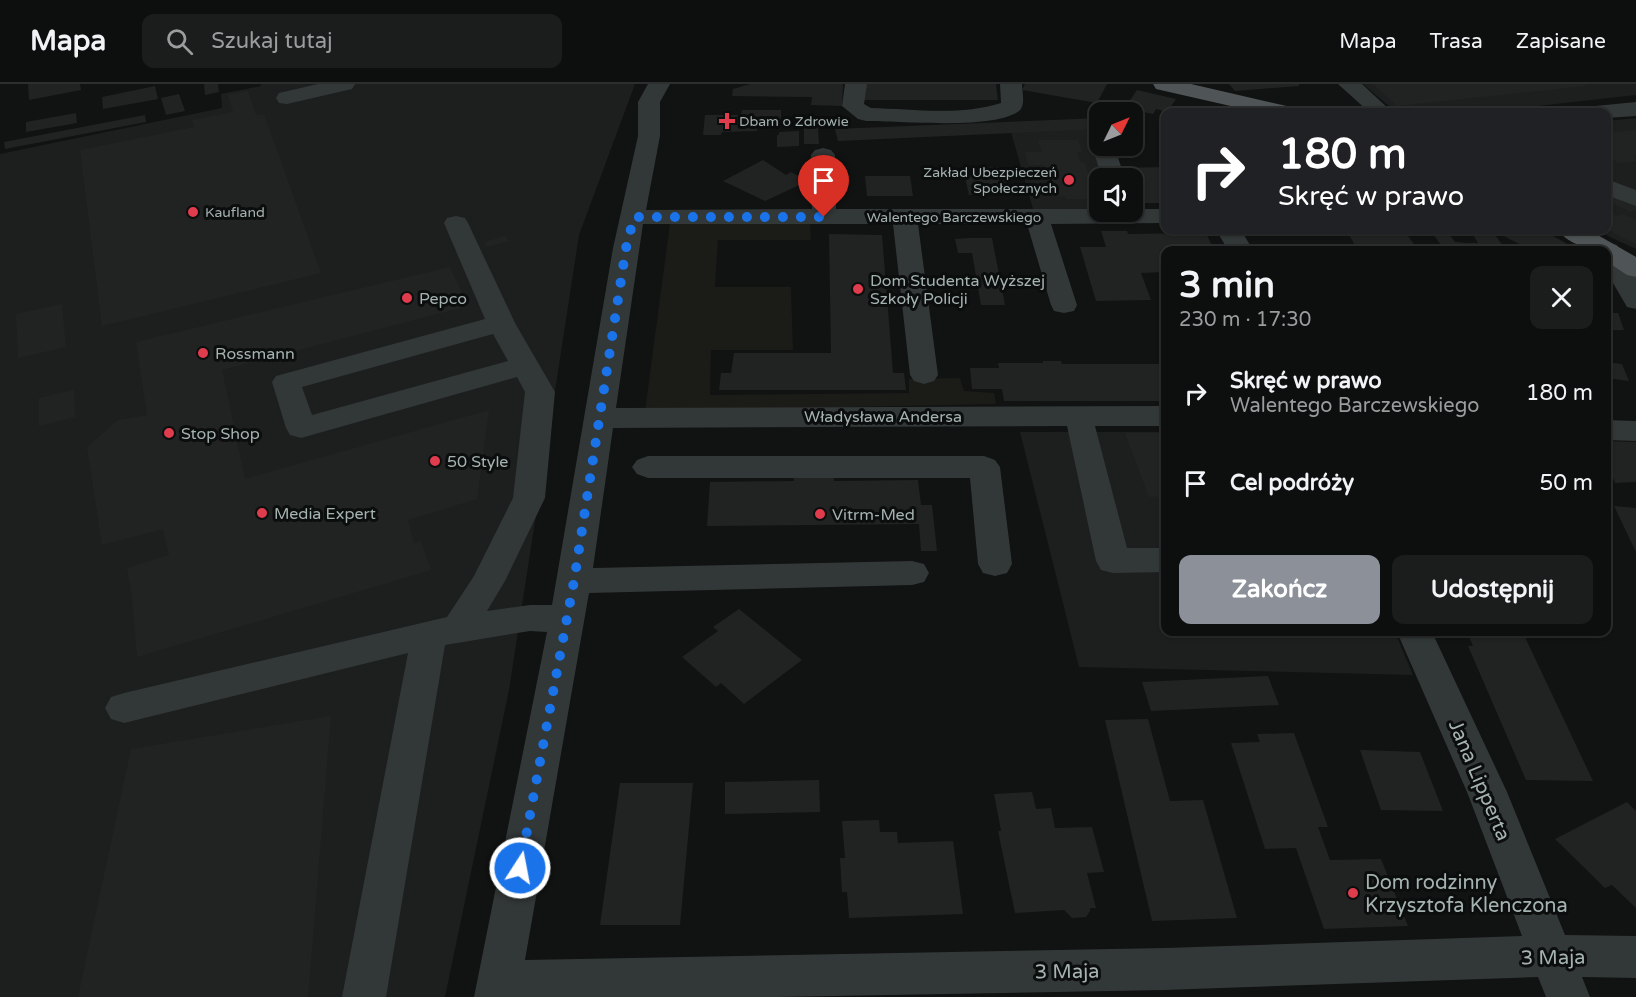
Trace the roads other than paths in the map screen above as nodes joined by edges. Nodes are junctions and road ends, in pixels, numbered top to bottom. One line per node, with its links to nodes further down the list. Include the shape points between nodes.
1 (345, 84): 7 (street)
2 (856, 84): 3 (street, via 853,106 866,114 946,116 992,113 1012,106)
3 (1011, 84)
4 (1164, 84): 8 (main road)
5 (1349, 84): 9 (street)
6 (668, 86): 20 (street, via 649,102 649,136)
7 (287, 98)
8 (1266, 108)
9 (1376, 108)
10 (1636, 109): 11 (street)
11 (1611, 111)
12 (823, 155): 21 (street)
13 (1636, 179): 14 (street)
14 (1611, 186)
15 (1611, 188): 16 (street)
16 (1636, 199)
17 (1089, 215): 23 (street, Walentego Barczewskiego)
18 (1143, 215): 19 (street, Walentego Barczewskiego)
19 (1161, 216)
20 (634, 217): 21 (street, Walentego Barczewskiego); 40 (street)
21 (824, 217): 22 (street, Walentego Barczewskiego)
22 (905, 217): 23 (street, Walentego Barczewskiego); 36 (street)
23 (1037, 217): 33 (street)
24 (456, 223): 34 (street)
25 (1578, 234): 26 (main road)
26 (1601, 246)
27 (1611, 251): 30 (main road)
28 (1611, 252): 31 (main road)
29 (1611, 255): 32 (street)
30 (1636, 260)
31 (1636, 269)
32 (1636, 301)
33 (1064, 305)
34 (501, 323): 35 (street); 35 (street, via 286,382 301,428)
35 (524, 366): 52 (street, via 540,392 529,498 489,581)
36 (924, 375)
37 (927, 416): 38 (street, Władysława Andersa); 39 (street, Władysława Andersa); 46 (street)
38 (1161, 416)
39 (709, 417): 40 (street, Władysława Andersa); 44 (street)
40 (601, 418): 50 (street)
41 (1080, 427): 47 (street, via 1113,561)
42 (1611, 430): 43 (street)
43 (1636, 431)
44 (706, 466): 45 (street); 46 (street)
45 (648, 467)
46 (930, 467): 48 (street, via 984,467)
47 (1161, 560)
48 (995, 564)
49 (912, 573): 50 (street)
50 (574, 581): 51 (street)
51 (568, 619): 52 (street, via 530,618); 58 (street)
52 (443, 632): 54 (street); 59 (street)
53 (1417, 636): 55 (street, Jana Lipperta, via 1487,792)
54 (124, 708)
55 (1551, 956): 56 (street, 3 Maja); 57 (street, 3 Maja); 60 (street, Jana Lipperta)
56 (1636, 957)
57 (1169, 983): 58 (street, 3 Maja, via 600,979)
58 (497, 989)
59 (364, 997)
60 (1568, 997)

